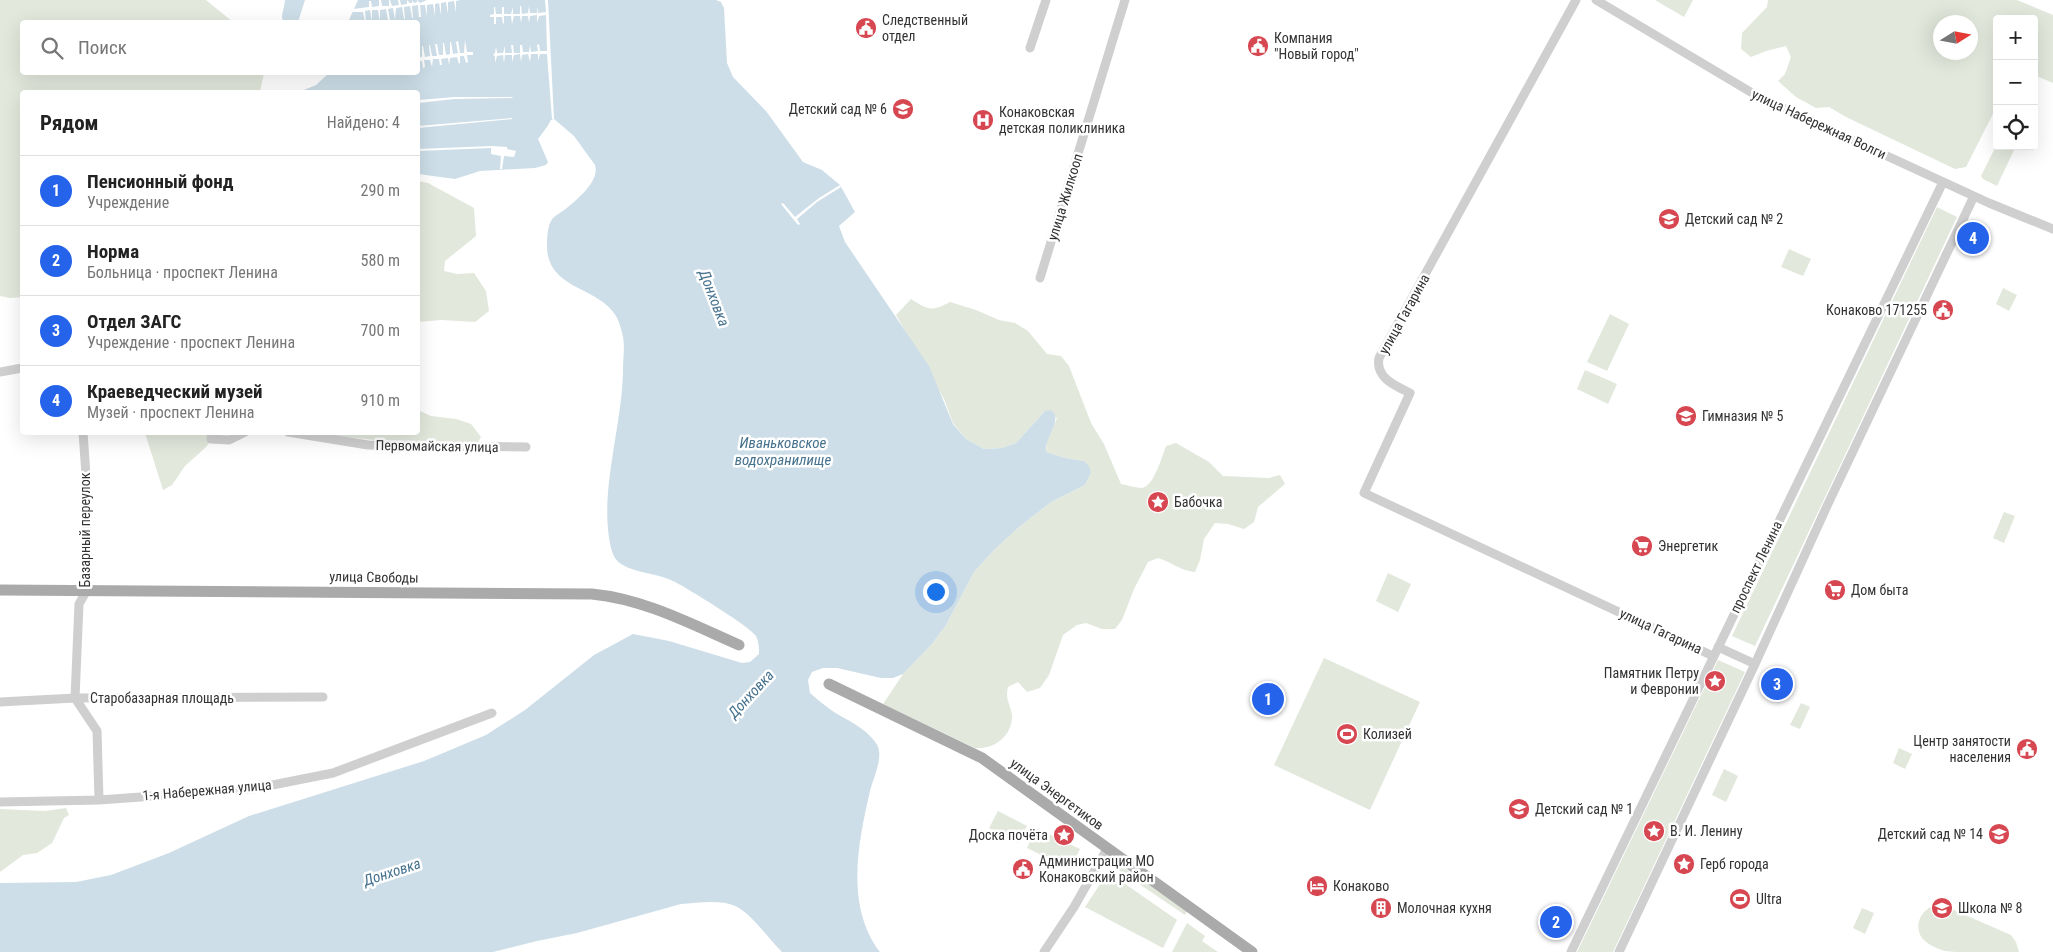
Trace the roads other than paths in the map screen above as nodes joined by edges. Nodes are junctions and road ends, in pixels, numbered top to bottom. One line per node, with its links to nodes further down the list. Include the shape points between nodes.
1 (1046, 0): 5 (street)
2 (1125, 0): 9 (street, улица Жилкооп)
3 (1576, 0): 20 (street, улица Гагарина, via 1379,358 1380,374 1410,393 1364,492)
4 (1596, 0): 6 (street, улица Набережная Волги, via 1760,97)
5 (1030, 48)
6 (1943, 182): 7 (street, улица Набережная Волги); 20 (street, проспект Ленина)
7 (1974, 196): 8 (street, улица Набережная Волги); 21 (street)
8 (2053, 229)
9 (1040, 278)
10 (20, 368): 11 (street)
11 (0, 372)
12 (83, 435): 18 (street, Базарный переулок)
13 (212, 435): 14 (street, via 211,439 229,440)
14 (239, 435)
15 (306, 435): 16 (street, Первомайская улица, via 368,445)
16 (526, 446)
17 (0, 590): 18 (main road, улица Свободы)
18 (87, 590): 19 (main road, улица Свободы, via 599,595 646,606); 24 (street, Базарный переулок, via 80,604)
19 (739, 645)
20 (1716, 651): 21 (street); 32 (street, проспект Ленина)
21 (1755, 664): 33 (street)
22 (829, 684): 29 (main road, улица Энергетиков, via 982,758)
23 (324, 697): 24 (street, Старобазарная площадь)
24 (75, 698): 25 (street, Старобазарная площадь); 27 (street, via 97,731)
25 (0, 702)
26 (492, 713): 27 (street, 1-я Набережная улица, via 333,773 252,788)
27 (99, 800): 28 (street, 1-я Набережная улица)
28 (0, 802)
29 (1107, 849): 30 (street); 31 (main road, улица Энергетиков)
30 (1044, 952)
31 (1252, 952)
32 (1571, 952)
33 (1619, 952)

